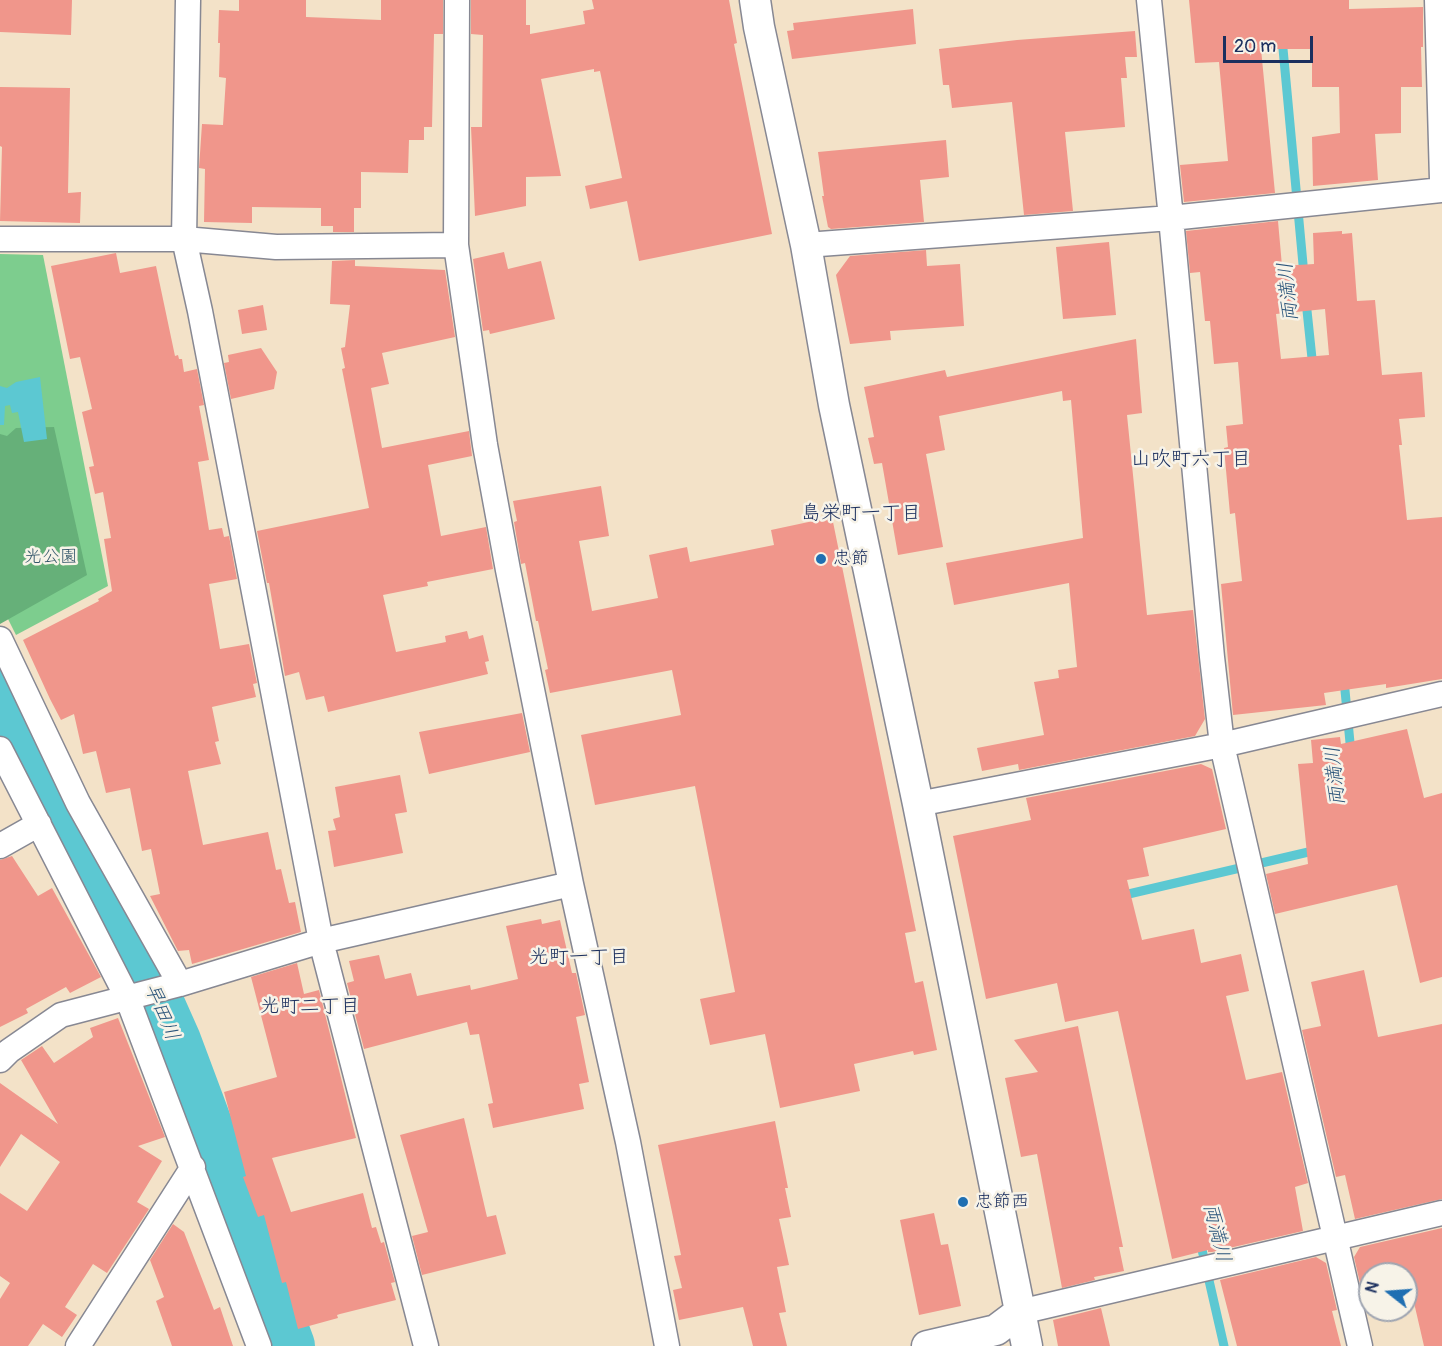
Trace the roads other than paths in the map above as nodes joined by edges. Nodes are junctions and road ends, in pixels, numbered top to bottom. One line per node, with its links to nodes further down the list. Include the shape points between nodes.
1 (188, 0): 10 (street)
2 (457, 0): 12 (street)
3 (755, 0): 11 (street)
4 (1149, 0): 8 (street)
5 (1437, 0): 6 (street)
6 (1442, 180)
7 (1442, 190): 8 (street)
8 (1171, 218): 11 (street); 15 (street)
9 (0, 239): 10 (street)
10 (184, 239): 12 (street, via 276,247); 21 (street)
11 (806, 244): 17 (street, via 834,405)
12 (456, 245): 20 (street, via 485,445)
13 (0, 639): 22 (street, via 78,803)
14 (1442, 694): 15 (street)
15 (1222, 745): 17 (street); 27 (street)
16 (0, 749): 18 (street)
17 (918, 804): 28 (street)
18 (39, 824): 19 (street); 23 (street)
19 (0, 846)
20 (571, 884): 21 (street); 32 (street, via 628,1142)
21 (321, 941): 22 (street); 31 (street)
22 (174, 985): 23 (street)
23 (131, 996): 24 (street, via 61,1016); 25 (street)
24 (0, 1060)
25 (193, 1167): 29 (street); 30 (street)
26 (1442, 1213): 27 (street)
27 (1335, 1238): 28 (street); 35 (street)
28 (1020, 1312): 33 (street, via 996,1330); 34 (street)
29 (78, 1346)
30 (259, 1346)
31 (426, 1346)
32 (667, 1346)
33 (927, 1346)
34 (1027, 1346)
35 (1360, 1346)

